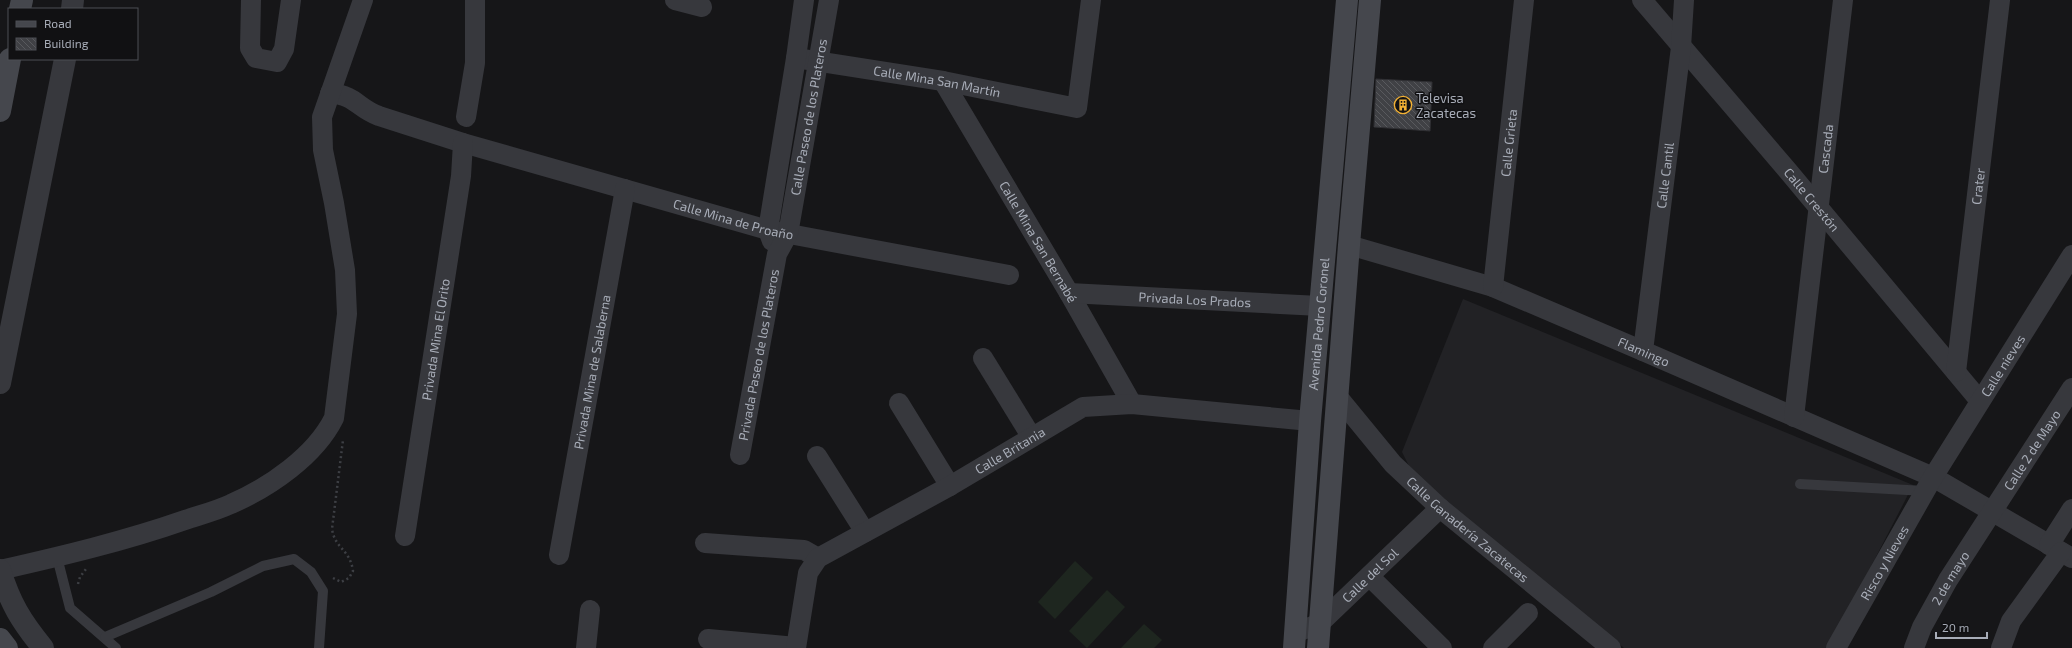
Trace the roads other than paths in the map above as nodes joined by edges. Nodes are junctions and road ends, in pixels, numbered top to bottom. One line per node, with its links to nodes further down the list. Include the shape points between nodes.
1 (251, 0): 2 (street, via 250,48 256,58 277,62 284,49)
2 (291, 0)
3 (363, 0): 23 (street)
4 (475, 0): 25 (street, via 475,63)
5 (675, 0): 16 (street)
6 (804, 0): 18 (street, Calle Paseo de los Plateros)
7 (829, 0): 21 (street, Calle Paseo de los Plateros)
8 (1091, 0): 22 (street, Calle Mina San Martín, via 1077,108)
9 (1347, 0): 26 (main road, Avenida Pedro Coronel)
10 (1370, 0): 27 (main road, Avenida Pedro Coronel)
11 (1524, 0): 37 (street, Calle Grieta)
12 (1642, 0): 17 (street, Calle Crestón)
13 (1684, 0): 17 (street, Calle Cantil)
14 (1843, 0): 30 (street, Cascada)
15 (2000, 0): 42 (street, Crater)
16 (702, 7)
17 (1681, 47): 30 (street, Calle Crestón); 40 (street, Calle Cantil)
18 (796, 58): 21 (street, Calle Mina San Martín); 31 (street, Calle Paseo de los Plateros)
19 (10, 60): 24 (main road)
20 (65, 60): 43 (street)
21 (819, 60): 22 (street, Calle Mina San Martín); 32 (street, Calle Paseo de los Plateros)
22 (943, 81): 38 (street, Calle Mina San Bernabé)
23 (330, 93): 28 (street, Calle Mina de Proaño, via 354,99 373,114); 65 (street, via 322,117 323,150 345,270 347,314 334,418 328,430 317,444 290,468 259,490 231,504 149,533)
24 (0, 111)
25 (466, 117)
26 (1336, 122): 27 (main road); 39 (main road, Avenida Pedro Coronel)
27 (1359, 124): 33 (main road, Avenida Pedro Coronel)
28 (463, 143): 29 (street, Calle Mina de Proaño); 61 (street, Privada Mina El Orito, via 461,176)
29 (625, 190): 31 (street, Calle Mina de Proaño); 64 (street, Privada Mina de Salaberna)
30 (1820, 209): 42 (street, Calle Crestón); 49 (street, Cascada)
31 (768, 230): 32 (street, Calle Mina de Proaño); 34 (street, Privada Paseo de los Plateros)
32 (788, 234): 34 (street, Privada Paseo de los Plateros); 36 (street, Calle Mina de Proaño)
33 (1348, 245): 37 (street, Flamingo); 45 (main road, Avenida Pedro Coronel)
34 (777, 254): 52 (street, Privada Paseo de los Plateros)
35 (2072, 255): 46 (street, Calle nieves)
36 (1009, 274)
37 (1493, 287): 40 (street, Flamingo)
38 (1069, 293): 39 (street, Privada Los Prados); 48 (street, Calle Mina San Bernabé)
39 (1320, 306): 50 (main road, Avenida Pedro Coronel)
40 (1643, 352): 49 (street, Flamingo)
41 (983, 358): 51 (street)
42 (1956, 372): 46 (street, Calle Crestón)
43 (0, 383)
44 (2072, 388): 59 (street, Calle 2 de Mayo)
45 (1338, 397): 57 (street, Calle Ganadería Zacatecas, via 1393,464); 71 (main road, Avenida Pedro Coronel)
46 (1980, 401): 55 (street, Calle nieves)
47 (899, 404): 56 (street)
48 (1132, 404): 50 (street, Calle Britania); 51 (street, Calle Britania, via 1083,407)
49 (1794, 417): 55 (street, Flamingo)
50 (1310, 421): 75 (main road, Avenida Pedro Coronel)
51 (1031, 436): 56 (street, Calle Britania)
52 (740, 455)
53 (817, 456): 60 (street)
54 (1800, 484): 55 (lane)
55 (1929, 484): 59 (street, Flamingo); 86 (street, Risco y Nieves)
56 (950, 486): 60 (street, Calle Britania)
57 (1440, 508): 68 (street, Calle del Sol); 85 (street, Calle Ganadería Zacatecas)
58 (2072, 509): 63 (street)
59 (1992, 512): 63 (street, Flamingo); 87 (street, 2 de mayo, via 1948,580 1922,627)
60 (865, 532): 66 (street, Calle Britania)
61 (405, 536)
62 (705, 543): 66 (street, via 804,550)
63 (2061, 552): 88 (street, via 2011,621)
64 (559, 555)
65 (57, 557): 67 (street); 72 (lane, via 70,608)
66 (818, 558): 76 (street, Calle Britania, via 808,573)
67 (0, 570): 78 (street, via 8,596)
68 (1370, 577): 71 (street, Calle del Sol); 83 (street)
69 (590, 610): 81 (street)
70 (1528, 613): 84 (street)
71 (1320, 623): 75 (street, Calle del Sol); 82 (main road, Avenida Pedro Coronel)
72 (105, 637): 79 (lane); 80 (lane, via 211,592 263,566 294,559 311,572 323,591)
73 (708, 639): 76 (street)
74 (0, 640): 77 (main road)
75 (1294, 641)
76 (796, 647)
77 (7, 648)
78 (43, 648)
79 (116, 648)
80 (319, 648)
81 (586, 648)
82 (1318, 648)
83 (1442, 648)
84 (1493, 648)
85 (1611, 648)
86 (1836, 648)
87 (1914, 648)
88 (2001, 648)

